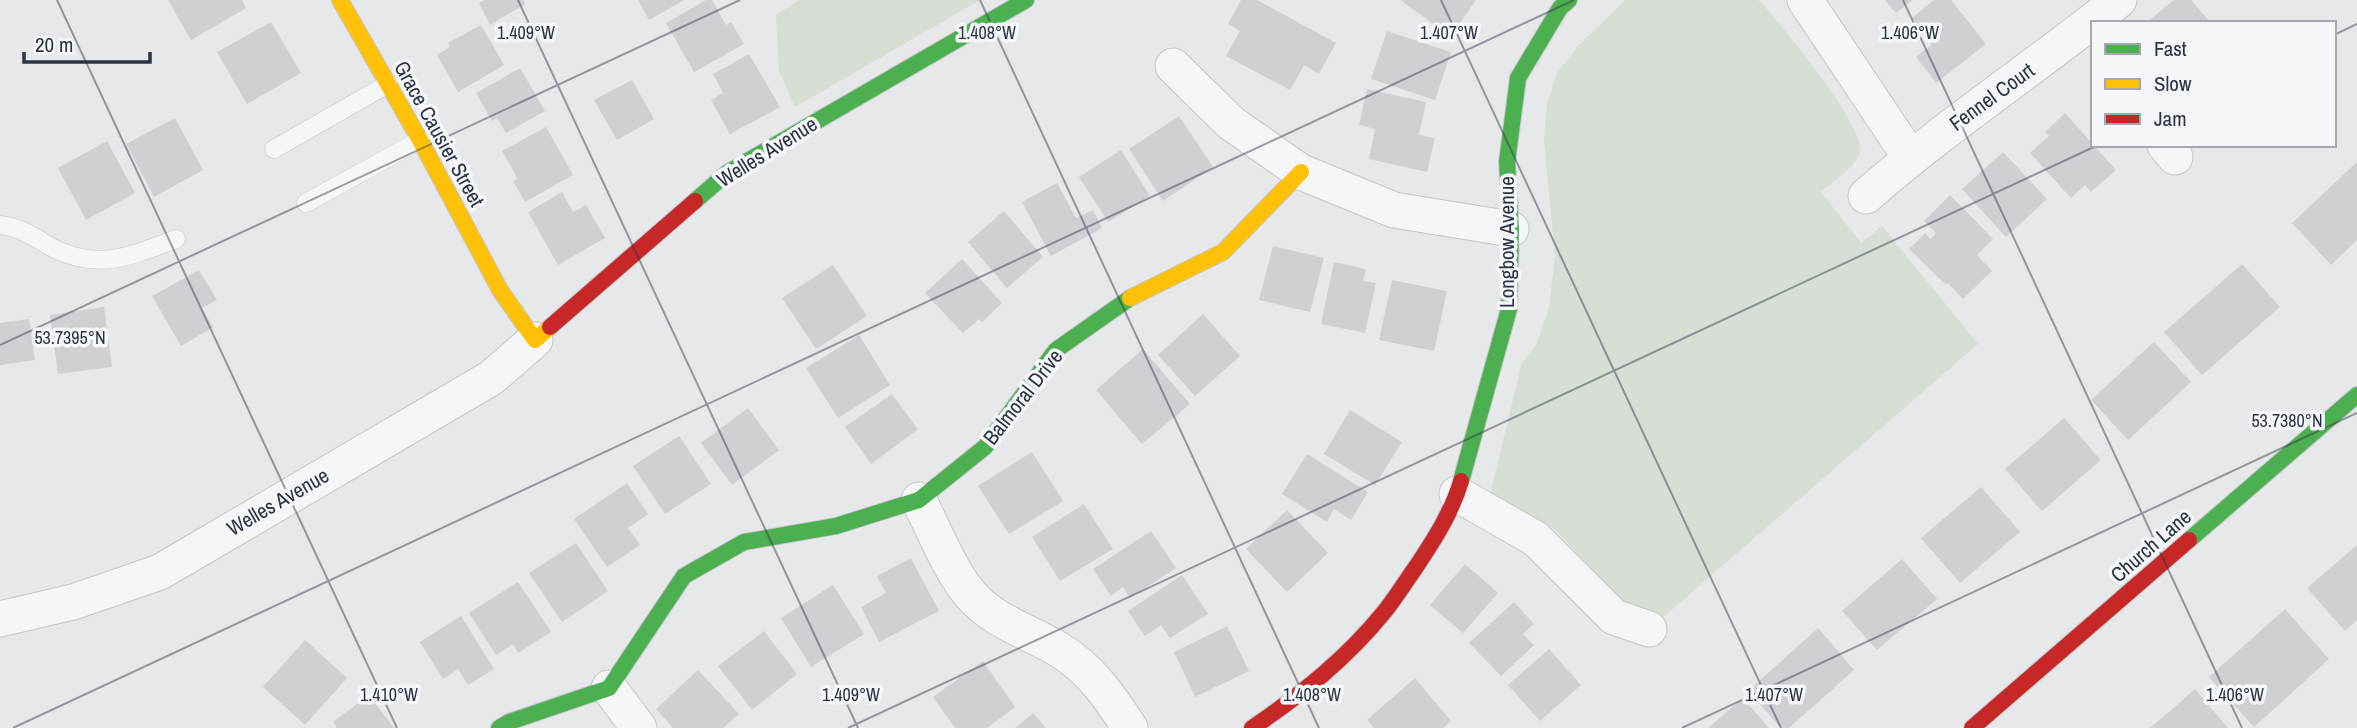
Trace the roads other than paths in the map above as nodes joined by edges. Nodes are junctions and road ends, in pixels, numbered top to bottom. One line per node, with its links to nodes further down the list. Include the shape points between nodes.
1 (340, 0): 9 (street, Grace Causier Street)
2 (1026, 0): 19 (street, Welles Avenue, via 727,173)
3 (1569, 0): 17 (street, Longbow Avenue, via 1518,78 1507,162)
4 (1805, 0): 12 (street)
5 (2119, 0): 6 (street, Fennel Court)
6 (2103, 21)
7 (2083, 48): 12 (street, Fennel Court)
8 (1173, 66): 13 (street, via 1231,123)
9 (388, 84): 10 (street, Grace Causier Street); 11 (lane)
10 (420, 140): 15 (lane); 19 (street, Grace Causier Street, via 500,290)
11 (274, 149)
12 (1910, 157): 14 (street, Fennel Court)
13 (1301, 172): 17 (street, via 1394,210); 22 (street, Balmoral Drive, via 1223,253 1124,301 1056,350 985,447)
14 (1866, 195)
15 (306, 203)
16 (0, 225): 18 (lane, via 34,235 77,258 102,261 127,258)
17 (1511, 229): 21 (street, Longbow Avenue, via 1509,309)
18 (176, 239)
19 (535, 340): 23 (street, Welles Avenue, via 491,377 160,572 73,602)
20 (2357, 395): 30 (street, Church Lane)
21 (1457, 494): 24 (street, via 1536,539 1614,617); 29 (street, Longbow Avenue, via 1435,538 1387,610 1329,670)
22 (919, 500): 25 (street, Balmoral Drive, via 836,526 744,542 684,576); 28 (street, via 970,595 997,619 1060,650 1086,670)
23 (0, 619)
24 (1649, 629)
25 (609, 688): 26 (street); 27 (street)
26 (499, 728)
27 (639, 728)
28 (1130, 728)
29 (1252, 728)
30 (1972, 728)

